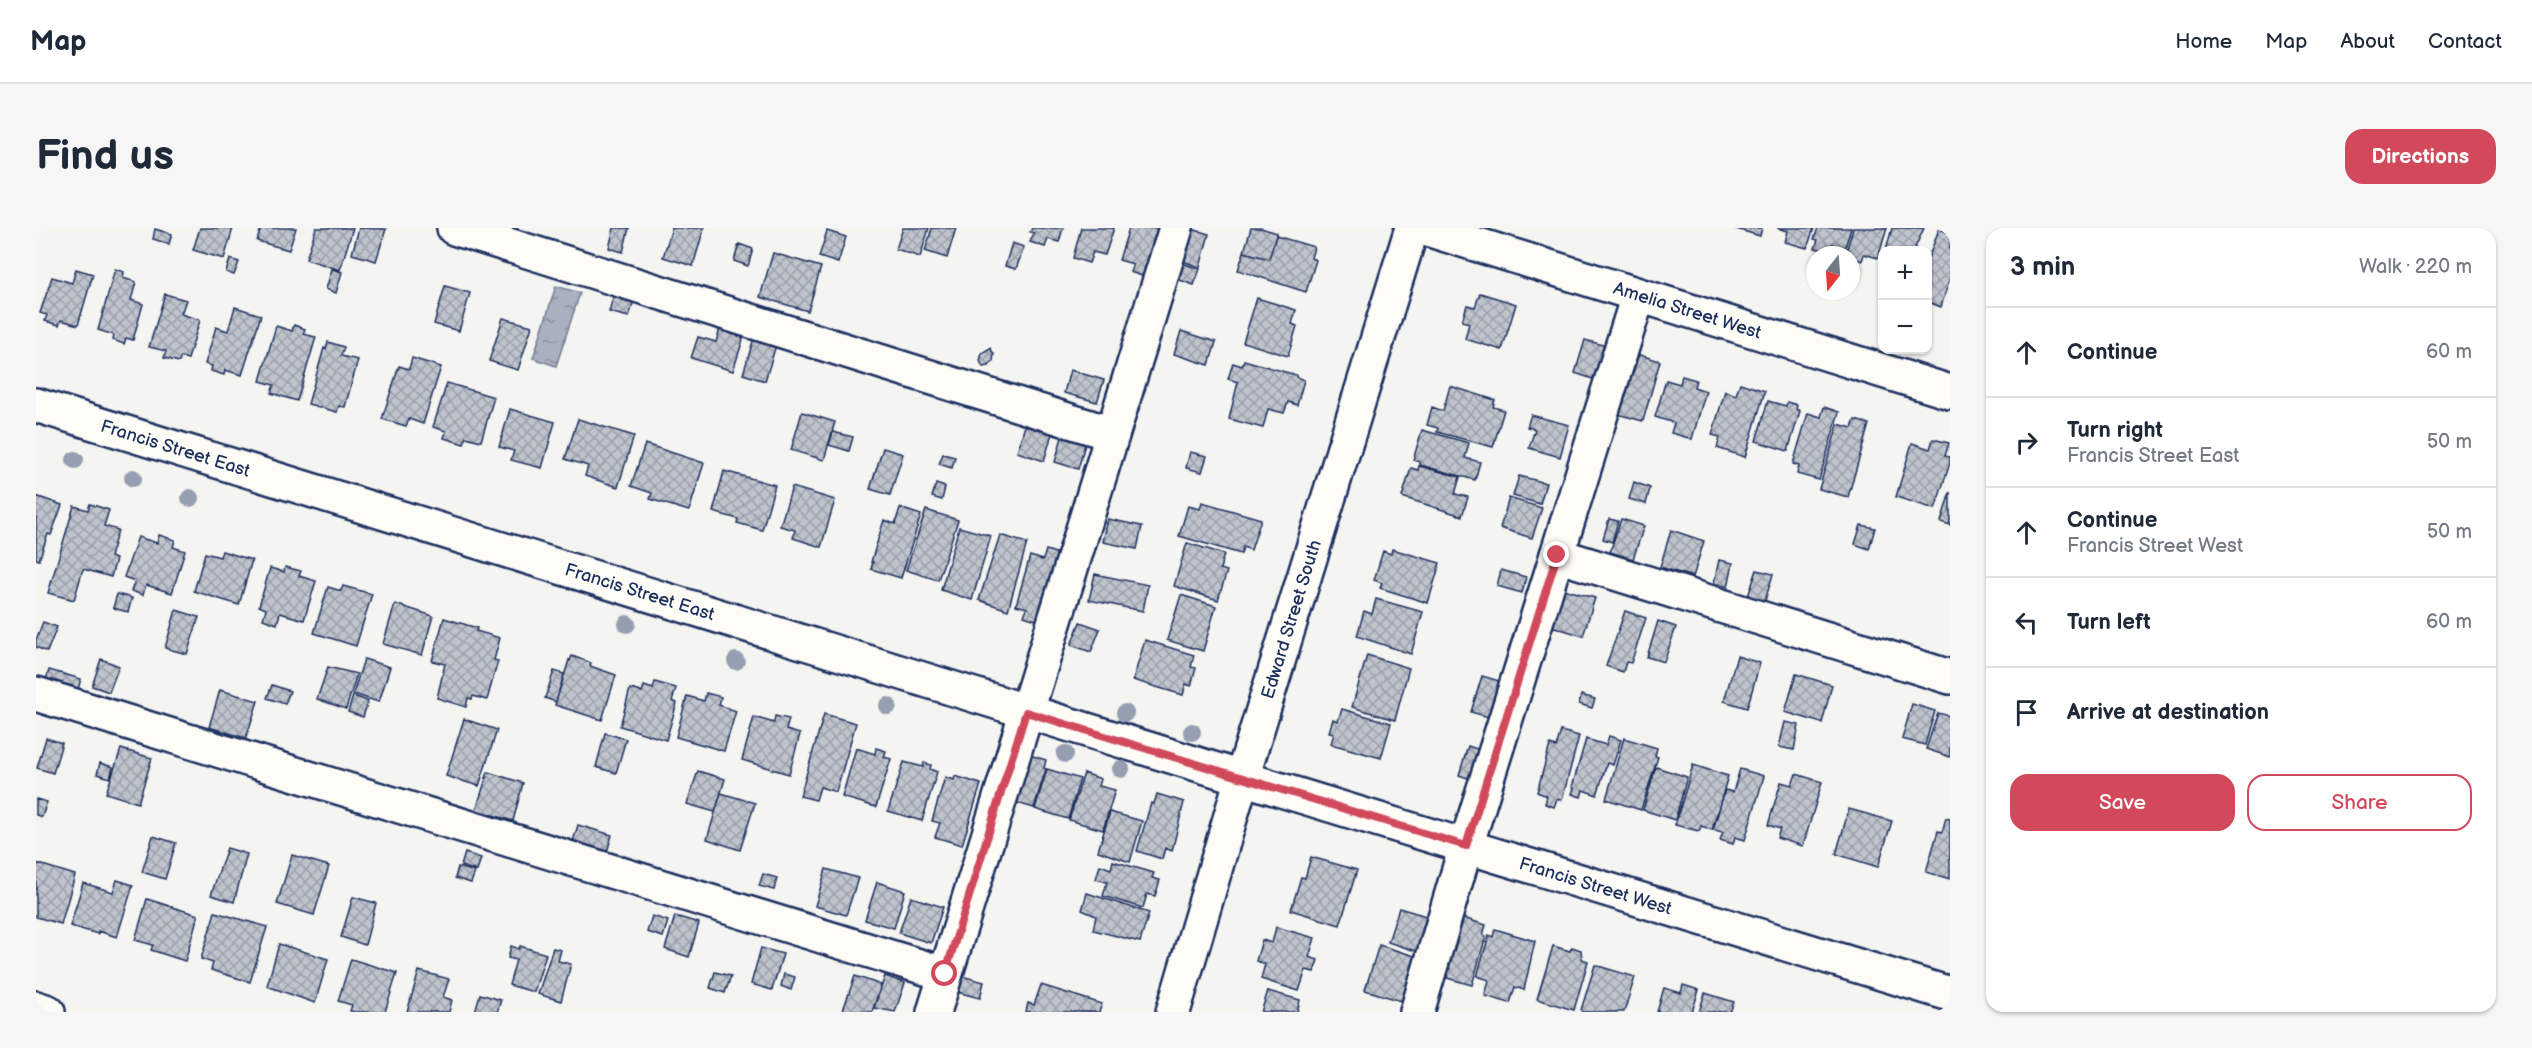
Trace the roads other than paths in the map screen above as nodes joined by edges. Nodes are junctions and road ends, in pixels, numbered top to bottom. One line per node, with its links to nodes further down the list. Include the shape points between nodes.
1 (454, 228): 8 (street)
2 (1176, 228): 8 (street)
3 (1412, 228): 13 (street, Edward Street South)
4 (1424, 228): 5 (street, Amelia Street West)
5 (1638, 296): 6 (street, Amelia Street West); 9 (street)
6 (1950, 392)
7 (36, 405): 12 (street, Francis Street East)
8 (1112, 434): 12 (street)
9 (1557, 555): 10 (street); 14 (street)
10 (1950, 677)
11 (36, 694): 15 (street)
12 (1026, 712): 13 (street, Francis Street East); 15 (street)
13 (1242, 778): 14 (street, Francis Street West); 20 (street, Edward Street South)
14 (1466, 846): 16 (street, Francis Street West); 21 (street)
15 (945, 974): 19 (street)
16 (1950, 994)
17 (36, 1008): 18 (street)
18 (48, 1012)
19 (934, 1012)
20 (1173, 1012)
21 (1417, 1012)

